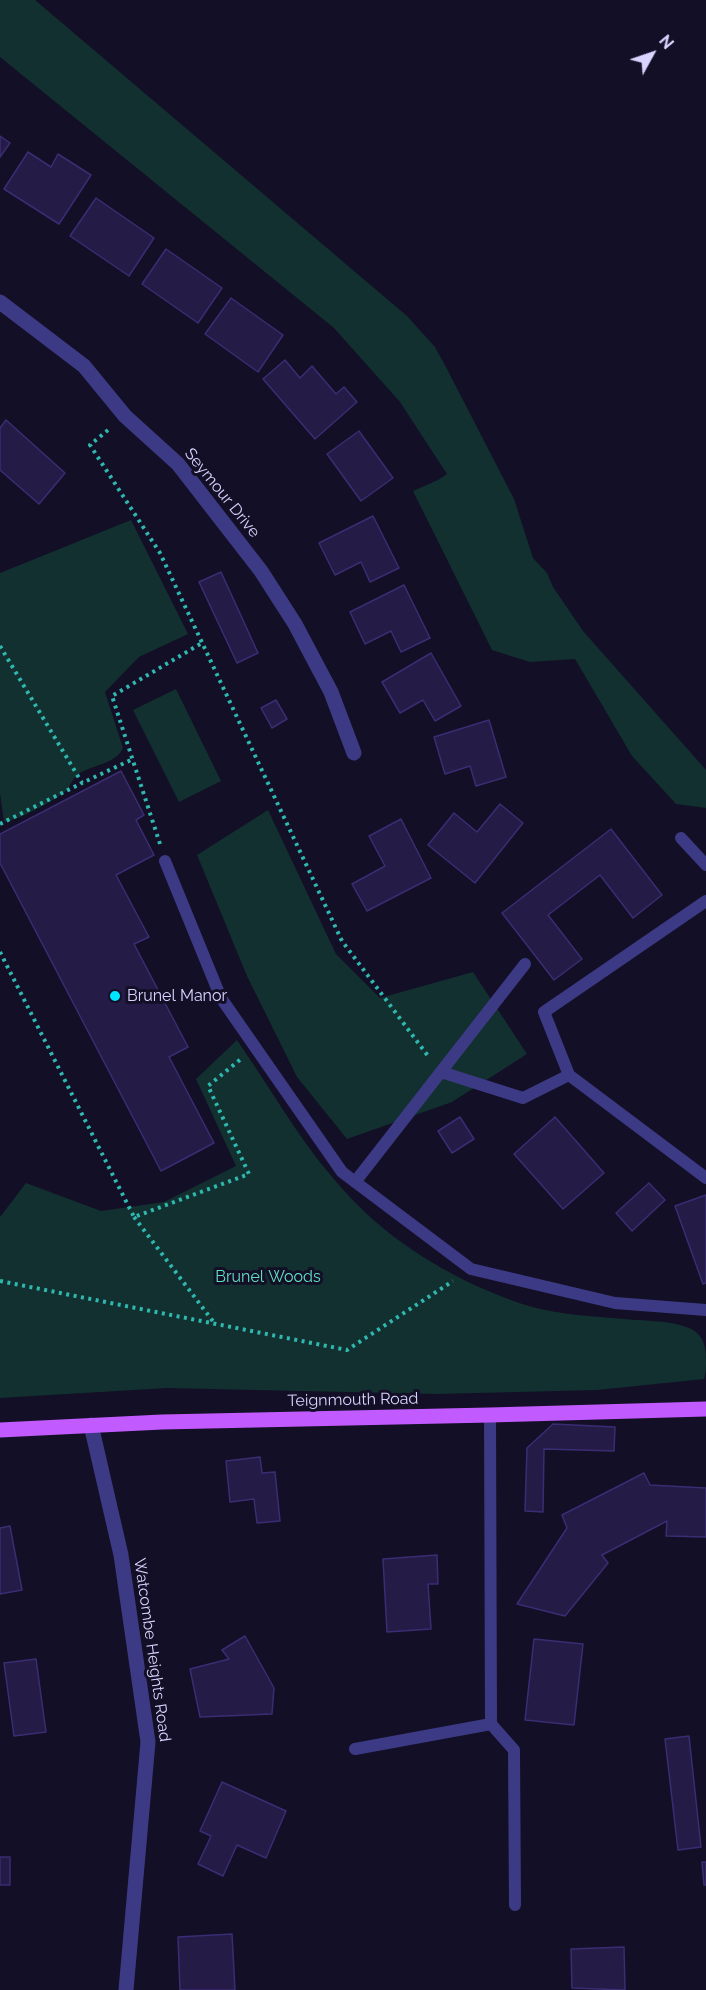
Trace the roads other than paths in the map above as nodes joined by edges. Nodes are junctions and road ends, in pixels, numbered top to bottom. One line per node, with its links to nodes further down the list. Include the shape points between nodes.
1 (0, 302): 2 (street, Seymour Drive, via 84,366 125,416 178,464 261,571 295,624 331,692)
2 (354, 753)
3 (681, 838): 5 (lane)
4 (165, 861): 11 (lane, via 221,998 342,1172)
5 (706, 866)
6 (706, 901): 9 (lane, via 544,1012)
7 (525, 964): 8 (lane)
8 (441, 1072): 9 (lane, via 523,1098); 11 (lane)
9 (569, 1075): 10 (lane)
10 (706, 1178)
11 (355, 1182): 12 (lane, via 471,1269 615,1303)
12 (706, 1310)
13 (706, 1408): 14 (main road, Teignmouth Road)
14 (490, 1415): 15 (main road, Teignmouth Road); 17 (lane)
15 (91, 1425): 16 (main road, Teignmouth Road); 20 (street, Watcombe Heights Road, via 121,1555 148,1742)
16 (0, 1430)
17 (491, 1724): 18 (lane); 19 (lane, via 514,1750)
18 (355, 1749)
19 (515, 1905)
20 (126, 1990)

